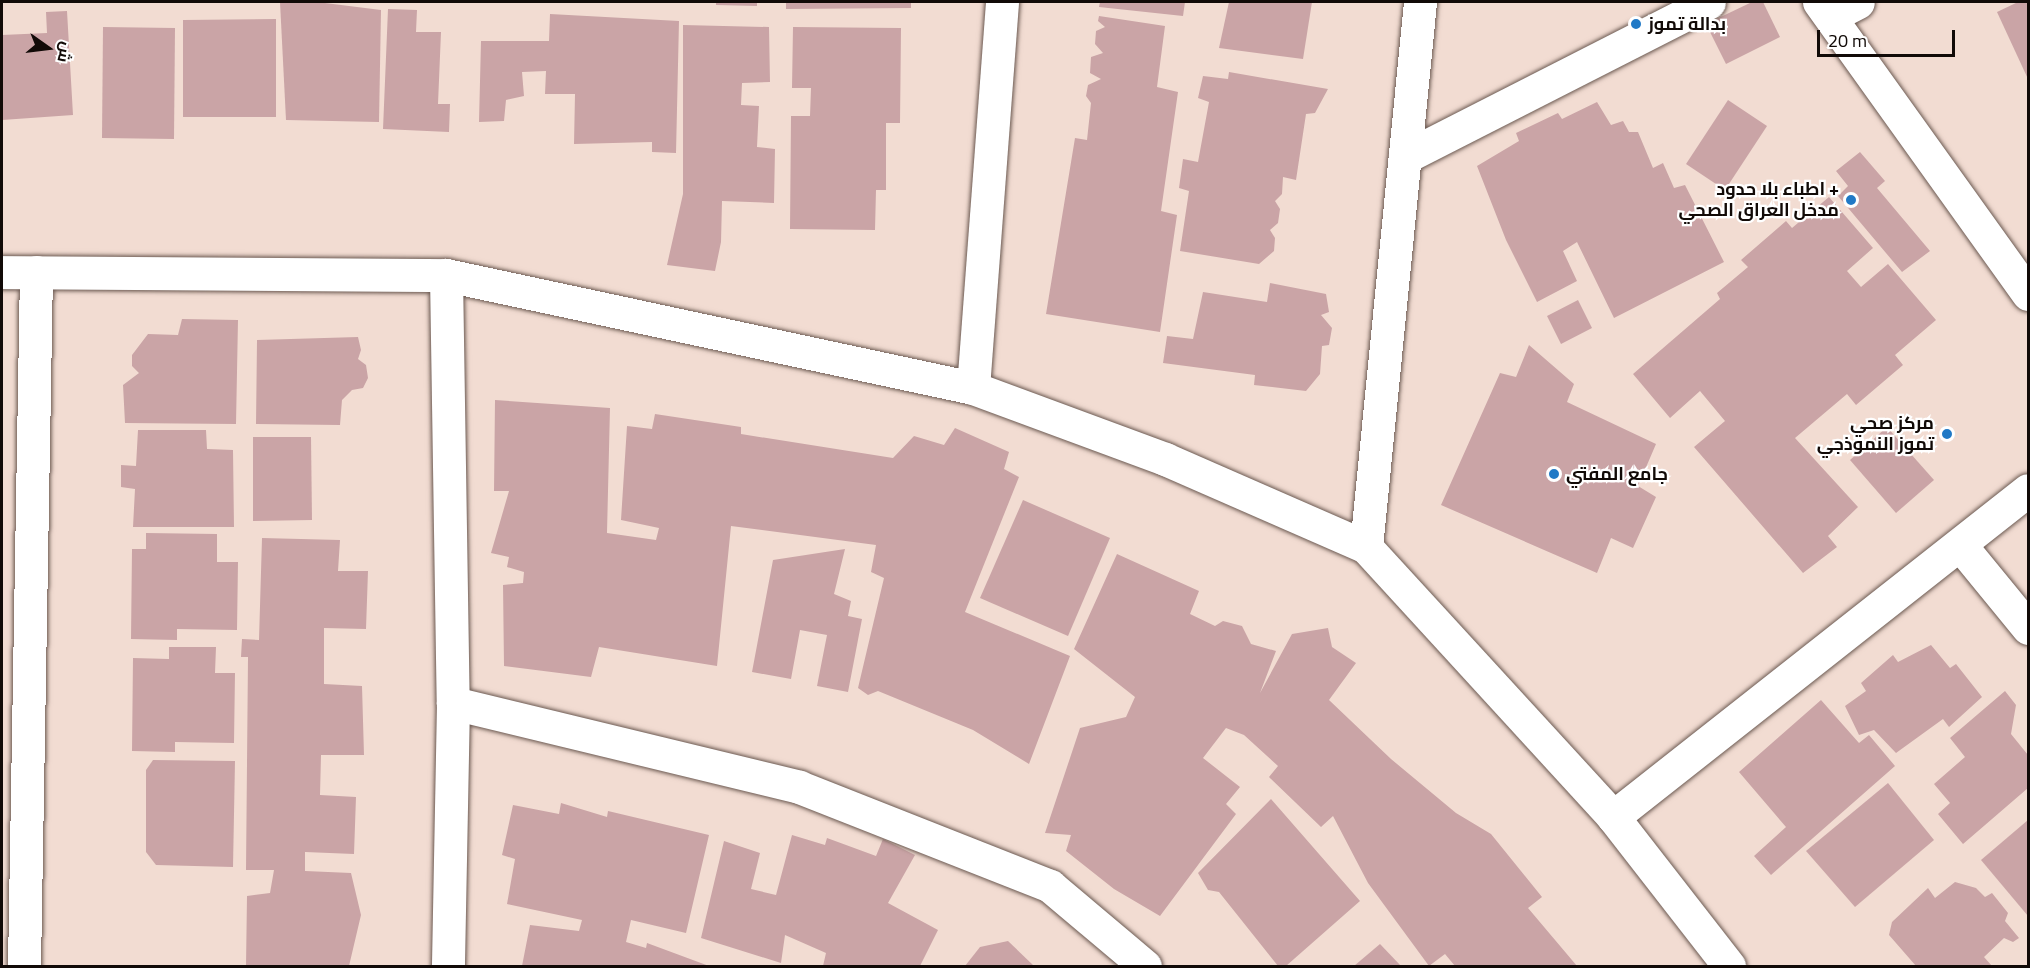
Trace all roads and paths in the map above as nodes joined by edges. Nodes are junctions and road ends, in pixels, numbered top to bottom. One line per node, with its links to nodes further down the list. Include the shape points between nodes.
1 (1002, 2): 10 (street)
2 (1420, 2): 5 (street)
3 (1709, 2): 5 (street)
4 (1836, 6): 9 (street)
5 (1405, 157): 13 (street)
6 (2, 272): 7 (street)
7 (36, 272): 8 (street); 16 (street)
8 (446, 275): 10 (street); 15 (street)
9 (2028, 294)
10 (973, 388): 13 (street, via 1165,459)
11 (2028, 490): 12 (street)
12 (1961, 546): 14 (street); 17 (street)
13 (1366, 547): 17 (street)
14 (2028, 628)
15 (453, 703): 19 (street); 20 (street, via 799,787 1050,886)
16 (14, 710): 18 (street)
17 (1613, 817): 21 (street)
18 (24, 966)
19 (448, 966)
20 (1145, 966)
21 (1729, 966)

